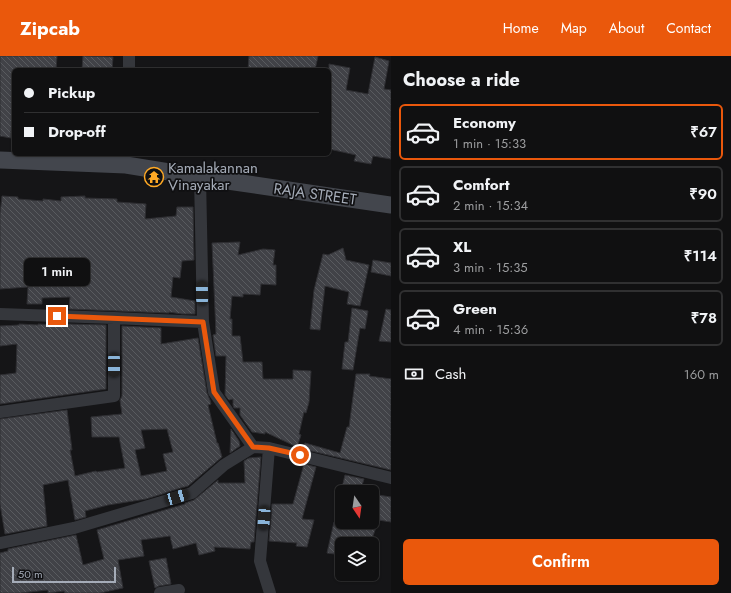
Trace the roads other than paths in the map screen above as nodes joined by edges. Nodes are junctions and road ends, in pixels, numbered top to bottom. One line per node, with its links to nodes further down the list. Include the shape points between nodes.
1 (129, 56): 2 (street)
2 (129, 68)
3 (0, 160): 4 (main road, RAJA STREET)
4 (126, 160): 5 (main road, RAJA STREET)
5 (200, 177): 6 (main road, RAJA STREET); 9 (street)
6 (391, 205)
7 (0, 314): 8 (street)
8 (114, 318): 9 (street); 10 (street, via 114,396)
9 (203, 322): 11 (street, via 214,392)
10 (0, 412)
11 (253, 447): 12 (street); 14 (street, via 224,464 192,493 74,528)
12 (269, 448): 13 (street); 17 (street, via 260,561)
13 (391, 478)
14 (0, 543)
15 (179, 590): 16 (street)
16 (160, 593)
17 (270, 593)

